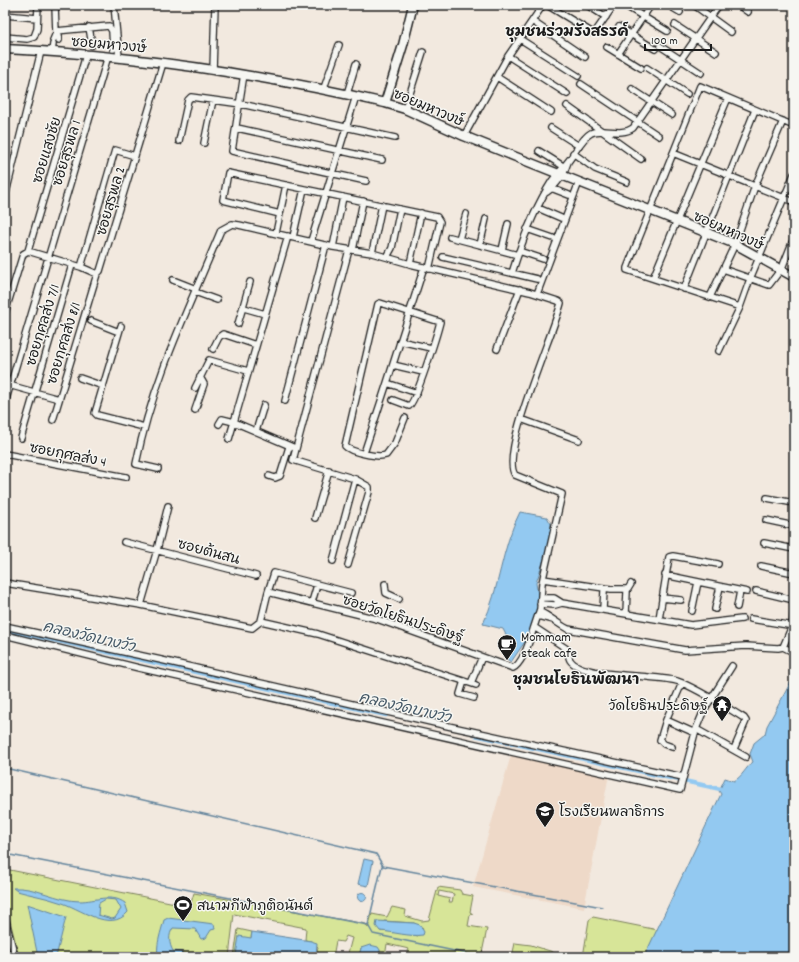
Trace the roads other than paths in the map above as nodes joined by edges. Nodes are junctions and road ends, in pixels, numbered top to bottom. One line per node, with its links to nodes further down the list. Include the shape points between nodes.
1 (38, 5): 23 (street)
2 (69, 5): 15 (street)
3 (114, 5): 50 (street)
4 (215, 5): 55 (street)
5 (413, 5): 71 (street, via 404,45)
6 (543, 5): 24 (street)
7 (547, 5): 20 (street, via 593,33)
8 (587, 5): 20 (street)
9 (614, 5): 20 (street)
10 (651, 5): 21 (street)
11 (668, 5): 17 (street)
12 (694, 5): 22 (street)
13 (719, 5): 22 (street)
14 (738, 5): 18 (street)
15 (56, 6): 29 (street)
16 (629, 8): 21 (street)
17 (680, 12)
18 (748, 12)
19 (5, 15): 23 (street)
20 (606, 17)
21 (643, 17): 28 (street); 31 (street)
22 (710, 17): 30 (street); 33 (street)
23 (37, 18): 32 (street, via 34,37)
24 (532, 21): 34 (street); 51 (street)
25 (675, 25): 33 (street)
26 (618, 27): 31 (street)
27 (89, 28): 29 (street); 36 (street); 41 (street, via 111,27)
28 (667, 31)
29 (56, 32): 35 (street, via 59,36)
30 (732, 32)
31 (631, 35): 42 (street); 46 (street)
32 (5, 37)
33 (696, 38): 45 (street); 52 (street)
34 (520, 39): 49 (street); 58 (street)
35 (56, 45): 43 (street, ซอยมหาวงษ์); 47 (street, ซอยมหาวงษ์)
36 (92, 45)
37 (339, 45): 62 (street)
38 (660, 46): 52 (street)
39 (607, 47): 46 (street)
40 (5, 49): 43 (street, ซอยมหาวงษ์)
41 (113, 49)
42 (654, 49)
43 (41, 51): 112 (street)
44 (423, 52): 74 (street)
45 (716, 52)
46 (618, 54): 60 (street)
47 (86, 55): 48 (street, ซอยมหาวงษ์); 145 (street, ซอยแสงชัย)
48 (108, 56): 50 (street, ซอยมหาวงษ์); 151 (street, ซอยสุรพล 1)
49 (508, 56): 59 (street); 65 (street)
50 (119, 57): 53 (street, ซอยมหาวงษ์)
51 (585, 57)
52 (680, 59): 56 (street); 60 (street)
53 (163, 63): 55 (street, ซอยมหาวงษ์); 95 (street, ซอยสุรพล 2)
54 (356, 64): 64 (street)
55 (213, 70): 57 (street, ซอยมหาวงษ์)
56 (701, 73)
57 (244, 74): 62 (street, ซอยมหาวงษ์); 72 (street)
58 (578, 76)
59 (497, 77): 76 (street); 85 (street)
60 (665, 80): 66 (street); 70 (street)
61 (581, 84): 79 (street)
62 (324, 88): 64 (street, ซอยมหาวงษ์)
63 (632, 89): 70 (street)
64 (347, 94): 67 (street, ซอยมหาวงษ์)
65 (567, 94)
66 (687, 94)
67 (356, 96): 71 (street, ซอยมหาวงษ์); 80 (street)
68 (728, 98): 75 (street); 94 (street, via 700,86); 99 (street)
69 (213, 100): 72 (street); 88 (street, via 190,98); 89 (street)
70 (651, 102): 77 (street); 79 (street)
71 (385, 103): 74 (street, ซอยมหาวงษ์)
72 (241, 104): 80 (street); 82 (street)
73 (567, 106): 84 (street)
74 (405, 109): 85 (street, ซอยมหาวงษ์)
75 (755, 110): 78 (street); 104 (street)
76 (551, 112)
77 (672, 115)
78 (783, 121): 81 (street); 109 (street)
79 (638, 122): 84 (street, via 624,132); 86 (street)
80 (346, 126): 87 (street); 91 (street)
81 (794, 126)
82 (237, 128): 91 (street); 101 (street, via 233,151)
83 (551, 128): 90 (street)
84 (602, 131): 90 (street, via 591,133); 97 (street)
85 (464, 136): 103 (street, ซอยมหาวงษ์)
86 (659, 136)
87 (395, 138)
88 (179, 141)
89 (204, 143)
90 (579, 146): 93 (street)
91 (339, 150): 96 (street); 101 (street)
92 (539, 151): 100 (street)
93 (573, 153): 98 (street); 107 (street, via 595,169)
94 (673, 153): 99 (street); 122 (street)
95 (135, 156): 155 (street, via 115,150); 160 (street, ซอยสุรพล 2, via 103,265)
96 (382, 160)
97 (641, 160)
98 (569, 161): 100 (street); 103 (street)
99 (701, 164): 104 (street); 128 (street)
100 (563, 166): 103 (street)
101 (332, 173): 105 (street); 113 (street)
102 (794, 174): 116 (street)
103 (560, 175): 106 (street, ซอยมหาวงษ์); 111 (street)
104 (728, 175): 109 (street); 131 (street)
105 (366, 181)
106 (579, 182): 122 (street, ซอยมหาวงษ์); 170 (street)
107 (627, 182)
108 (286, 185): 110 (street); 123 (street); 123 (street, via 229,172 227,174 224,200)
109 (755, 186): 116 (street); 139 (street)
110 (304, 189): 113 (street); 133 (street)
111 (549, 189): 114 (street); 120 (street)
112 (5, 193)
113 (325, 193): 115 (street); 138 (street)
114 (569, 195)
115 (343, 197): 117 (street); 142 (street)
116 (785, 198): 118 (street); 150 (street)
117 (363, 201): 119 (street); 143 (street)
118 (794, 202)
119 (382, 205): 121 (street); 146 (street)
120 (538, 208): 126 (street); 130 (street)
121 (400, 209): 124 (street); 148 (street)
122 (650, 210): 128 (street, ซอยมหาวงษ์); 162 (street, via 627,269)
123 (280, 214): 132 (street)
124 (421, 214): 154 (street); 156 (street, via 437,217 440,222)
125 (466, 214): 137 (street)
126 (561, 218)
127 (486, 219): 141 (street)
128 (678, 222): 131 (street, ซอยมหาวงษ์); 162 (street)
129 (508, 224): 144 (street)
130 (527, 229): 135 (street); 147 (street)
131 (705, 232): 139 (street, ซอยมหาวงษ์); 168 (street)
132 (276, 233): 133 (street); 169 (street, via 232,224 223,228)
133 (290, 236): 138 (street); 177 (street)
134 (450, 237): 137 (street)
135 (552, 238)
136 (794, 238): 157 (street)
137 (459, 239): 141 (street)
138 (311, 241): 140 (street)
139 (735, 244): 150 (street, ซอยมหาวงษ์); 158 (street)
140 (326, 245): 142 (street); 199 (street)
141 (480, 245): 144 (street)
142 (333, 247): 143 (street)
143 (351, 250): 146 (street); 213 (street, via 311,397)
144 (502, 250): 147 (street)
145 (28, 251): 151 (street); 176 (street, ซอยแสงชัย, via 23,254)
146 (372, 253): 148 (street)
147 (519, 253): 152 (street); 159 (street)
148 (388, 257): 154 (street)
149 (443, 257): 159 (street)
150 (760, 257): 157 (street, ซอยมหาวงษ์); 164 (street)
151 (48, 258): 153 (street); 192 (street, ซอยสุรพล 1)
152 (544, 259)
153 (72, 264): 155 (street); 195 (street, ซอยกุศลส่ง 7/1)
154 (410, 264): 156 (street)
155 (81, 267): 160 (street)
156 (426, 268): 167 (street); 175 (street)
157 (782, 268): 161 (street, ซอยมหาวงษ์); 164 (street, via 768,286)
158 (723, 269): 164 (street); 171 (street)
159 (512, 273): 163 (street)
160 (97, 274): 197 (street, ซอยกุศลส่ง 8/1)
161 (794, 277)
162 (653, 278): 168 (street)
163 (537, 279)
164 (750, 279): 173 (street)
165 (173, 280): 169 (street)
166 (250, 282): 174 (street)
167 (520, 289): 170 (street); 184 (street)
168 (684, 289): 171 (street)
169 (196, 291): 172 (street); 208 (street, via 156,384)
170 (537, 294): 204 (street, via 561,303)
171 (710, 297): 173 (street)
172 (217, 300)
173 (740, 307): 185 (street)
174 (244, 308): 177 (street); 179 (street)
175 (410, 312): 180 (street); 182 (street, via 440,321); 214 (street, via 378,304 345,444 348,448)
176 (5, 313)
177 (265, 314): 181 (street)
178 (91, 321): 193 (street, via 120,329)
179 (238, 324)
180 (400, 341): 182 (street); 186 (street)
181 (256, 345): 183 (street, via 223,334); 187 (street)
182 (431, 348): 188 (street)
183 (213, 349)
184 (497, 349)
185 (719, 351)
186 (393, 365): 188 (street); 191 (street)
187 (248, 371): 189 (street, via 209,360); 206 (street)
188 (423, 372): 196 (street)
189 (200, 377): 194 (street); 202 (street, via 204,384)
190 (80, 378): 193 (street)
191 (387, 383): 196 (street); 214 (street)
192 (7, 385): 195 (street); 200 (street, ซอยสุรพล 1)
193 (103, 386): 208 (street, via 96,414)
194 (195, 388)
195 (34, 392): 197 (street); 210 (street, ซอยกุศลส่ง 7/1)
196 (417, 393): 198 (street, via 410,406)
197 (59, 399): 205 (street, ซอยกุศลส่ง 8/1)
198 (393, 400)
199 (284, 401)
200 (5, 403)
201 (264, 405): 209 (street)
202 (195, 410)
203 (405, 418): 214 (street, via 388,454 380,456)
204 (521, 419): 212 (street); 240 (street, via 511,462 514,473 562,494)
205 (53, 420)
206 (234, 422): 207 (street, via 222,419); 209 (street); 211 (street)
207 (219, 424)
208 (144, 427): 216 (street, via 136,464)
209 (256, 431): 213 (street)
210 (21, 438)
211 (229, 439)
212 (579, 440)
213 (292, 447): 217 (street, via 293,460); 218 (street, via 280,476)
214 (364, 453)
215 (5, 454): 219 (street, ซอยกุศลส่ง 4)
216 (158, 469)
217 (328, 470): 220 (street); 224 (street)
218 (269, 476)
219 (126, 477)
220 (355, 479): 233 (street); 235 (street, via 366,485 369,492)
221 (767, 498): 222 (street)
222 (794, 503)
223 (168, 506): 231 (street, ซอยต้นสน)
224 (315, 518)
225 (766, 520): 226 (street)
226 (794, 526)
227 (124, 542): 231 (street, ซอยต้นสน)
228 (764, 543): 230 (street)
229 (670, 549): 232 (street)
230 (794, 549)
231 (157, 550): 239 (street, ซอยต้นสน); 262 (street, ซอยต้นสน)
232 (669, 557): 234 (street); 238 (street)
233 (333, 561)
234 (718, 564)
235 (348, 566)
236 (761, 566): 237 (street)
237 (794, 573)
238 (665, 575): 241 (street); 255 (street)
239 (256, 576)
240 (543, 579): 244 (street, via 611,589 628,589); 254 (street)
241 (698, 582): 246 (street); 266 (street)
242 (5, 583): 262 (street)
243 (385, 584): 256 (street, via 386,593)
244 (631, 584)
245 (317, 585): 250 (street, via 273,573); 253 (street); 259 (street)
246 (720, 587): 248 (street); 265 (street)
247 (604, 591): 264 (street)
248 (740, 591): 252 (street); 263 (street)
249 (756, 591): 258 (street)
250 (268, 592): 259 (street, ซอยวัดโยธินประดิษฐ์); 273 (street)
251 (627, 592): 267 (street)
252 (747, 592)
253 (350, 593)
254 (541, 598): 260 (street, via 554,598); 261 (street)
255 (662, 598): 257 (street); 271 (street)
256 (399, 599)
257 (681, 600)
258 (794, 600)
259 (312, 602): 280 (street, ซอยวัดโยธินประดิษฐ์, via 377,619)
260 (562, 602): 261 (street, via 555,605); 264 (street)
261 (540, 604): 269 (street)
262 (141, 605): 273 (street, via 251,628 256,627)
263 (736, 607)
264 (603, 609): 267 (street)
265 (715, 609)
266 (692, 612)
267 (626, 613): 271 (street)
268 (794, 613): 275 (street)
269 (539, 614): 276 (street); 279 (street, via 550,616 568,628 685,650 746,646)
270 (751, 618): 275 (street)
271 (659, 619): 272 (street, via 691,625)
272 (742, 619)
273 (261, 621): 282 (street, via 318,634)
274 (5, 626): 291 (street)
275 (793, 626): 279 (street)
276 (534, 627): 280 (street, ซอยวัดโยธินประดิษฐ์, via 515,667); 283 (street, via 567,649 570,660 579,667 594,672 659,678)
277 (5, 635): 291 (street, via 603,774 680,790)
278 (794, 646): 279 (street, via 789,650)
279 (783, 647)
280 (482, 657): 282 (street, via 473,684)
281 (732, 666): 285 (street)
282 (464, 680): 284 (street, via 460,694)
283 (682, 683): 285 (street); 286 (street)
284 (474, 698)
285 (711, 698): 287 (street); 289 (street, via 746,721)
286 (666, 720): 287 (street); 288 (street, via 660,740)
287 (695, 731): 289 (street); 291 (street)
288 (672, 747)
289 (734, 749): 290 (street)
290 (746, 757)
291 (683, 779)
292 (5, 919): 293 (street)
293 (15, 957)

